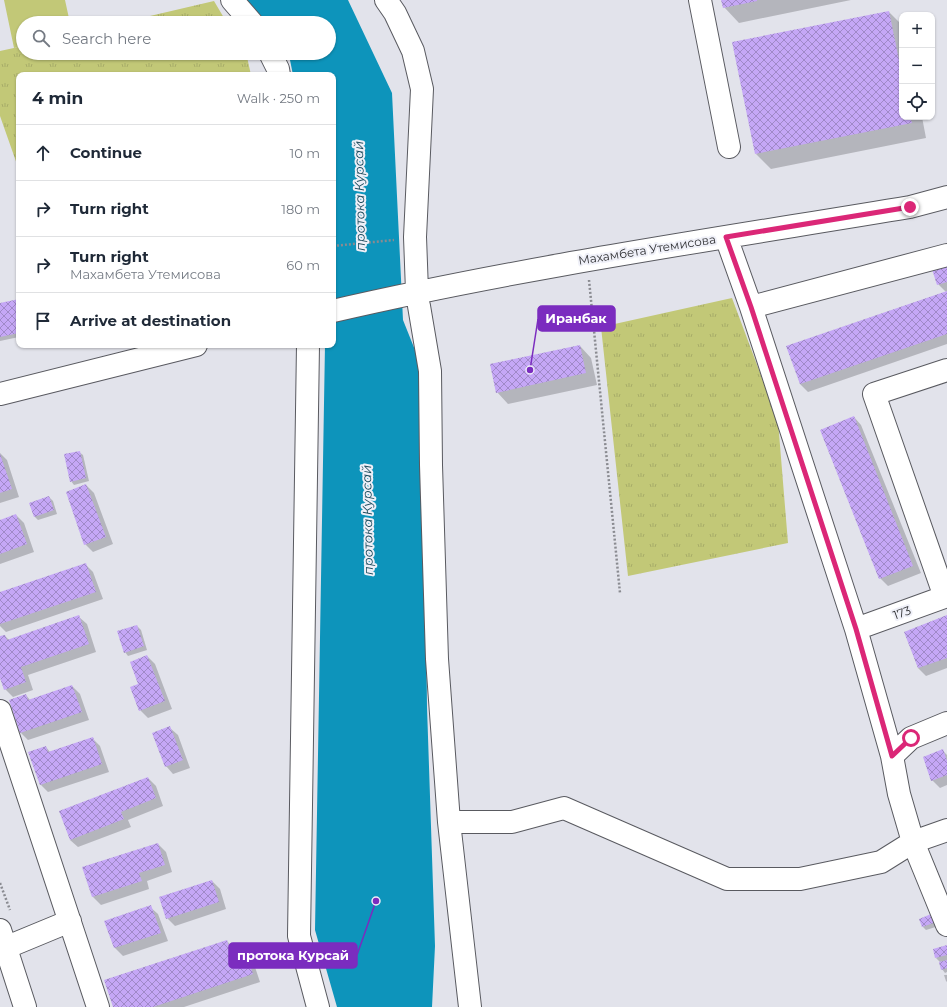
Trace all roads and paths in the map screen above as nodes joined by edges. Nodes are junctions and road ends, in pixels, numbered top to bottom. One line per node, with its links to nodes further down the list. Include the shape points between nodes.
1 (232, 0): 4 (street)
2 (386, 0): 14 (street, via 413,51 422,89 415,237)
3 (700, 0): 7 (street)
4 (246, 16)
5 (274, 60): 6 (street)
6 (278, 72)
7 (729, 148)
8 (947, 197): 9 (street, Махамбета Утемисова, via 910,207)
9 (726, 237): 13 (street, Махамбета Утемисова); 15 (street)
10 (399, 239): 11 (path)
11 (336, 246)
12 (947, 255): 15 (street)
13 (587, 260): 14 (street, Махамбета Утемисова); 21 (path)
14 (418, 299): 16 (street, Махамбета Утемисова); 27 (street, via 430,371 436,658)
15 (751, 307): 23 (street)
16 (336, 311)
17 (184, 348): 20 (street)
18 (308, 348): 35 (street, via 299,936)
19 (947, 370): 22 (street, via 874,394)
20 (0, 394)
21 (620, 593)
22 (946, 597): 23 (street, 173)
23 (856, 629): 26 (street)
24 (0, 711): 30 (street)
25 (947, 723): 26 (street, via 911,738)
26 (892, 756): 29 (street, via 899,794)
27 (449, 822): 29 (street, via 512,822 564,808 726,879 800,879 881,862); 36 (street)
28 (947, 830): 29 (street)
29 (913, 842): 31 (street)
30 (70, 921): 32 (street); 34 (street)
31 (947, 925)
32 (2, 943): 33 (street)
33 (25, 1007)
34 (98, 1007)
35 (318, 1007)
36 (470, 1007)

